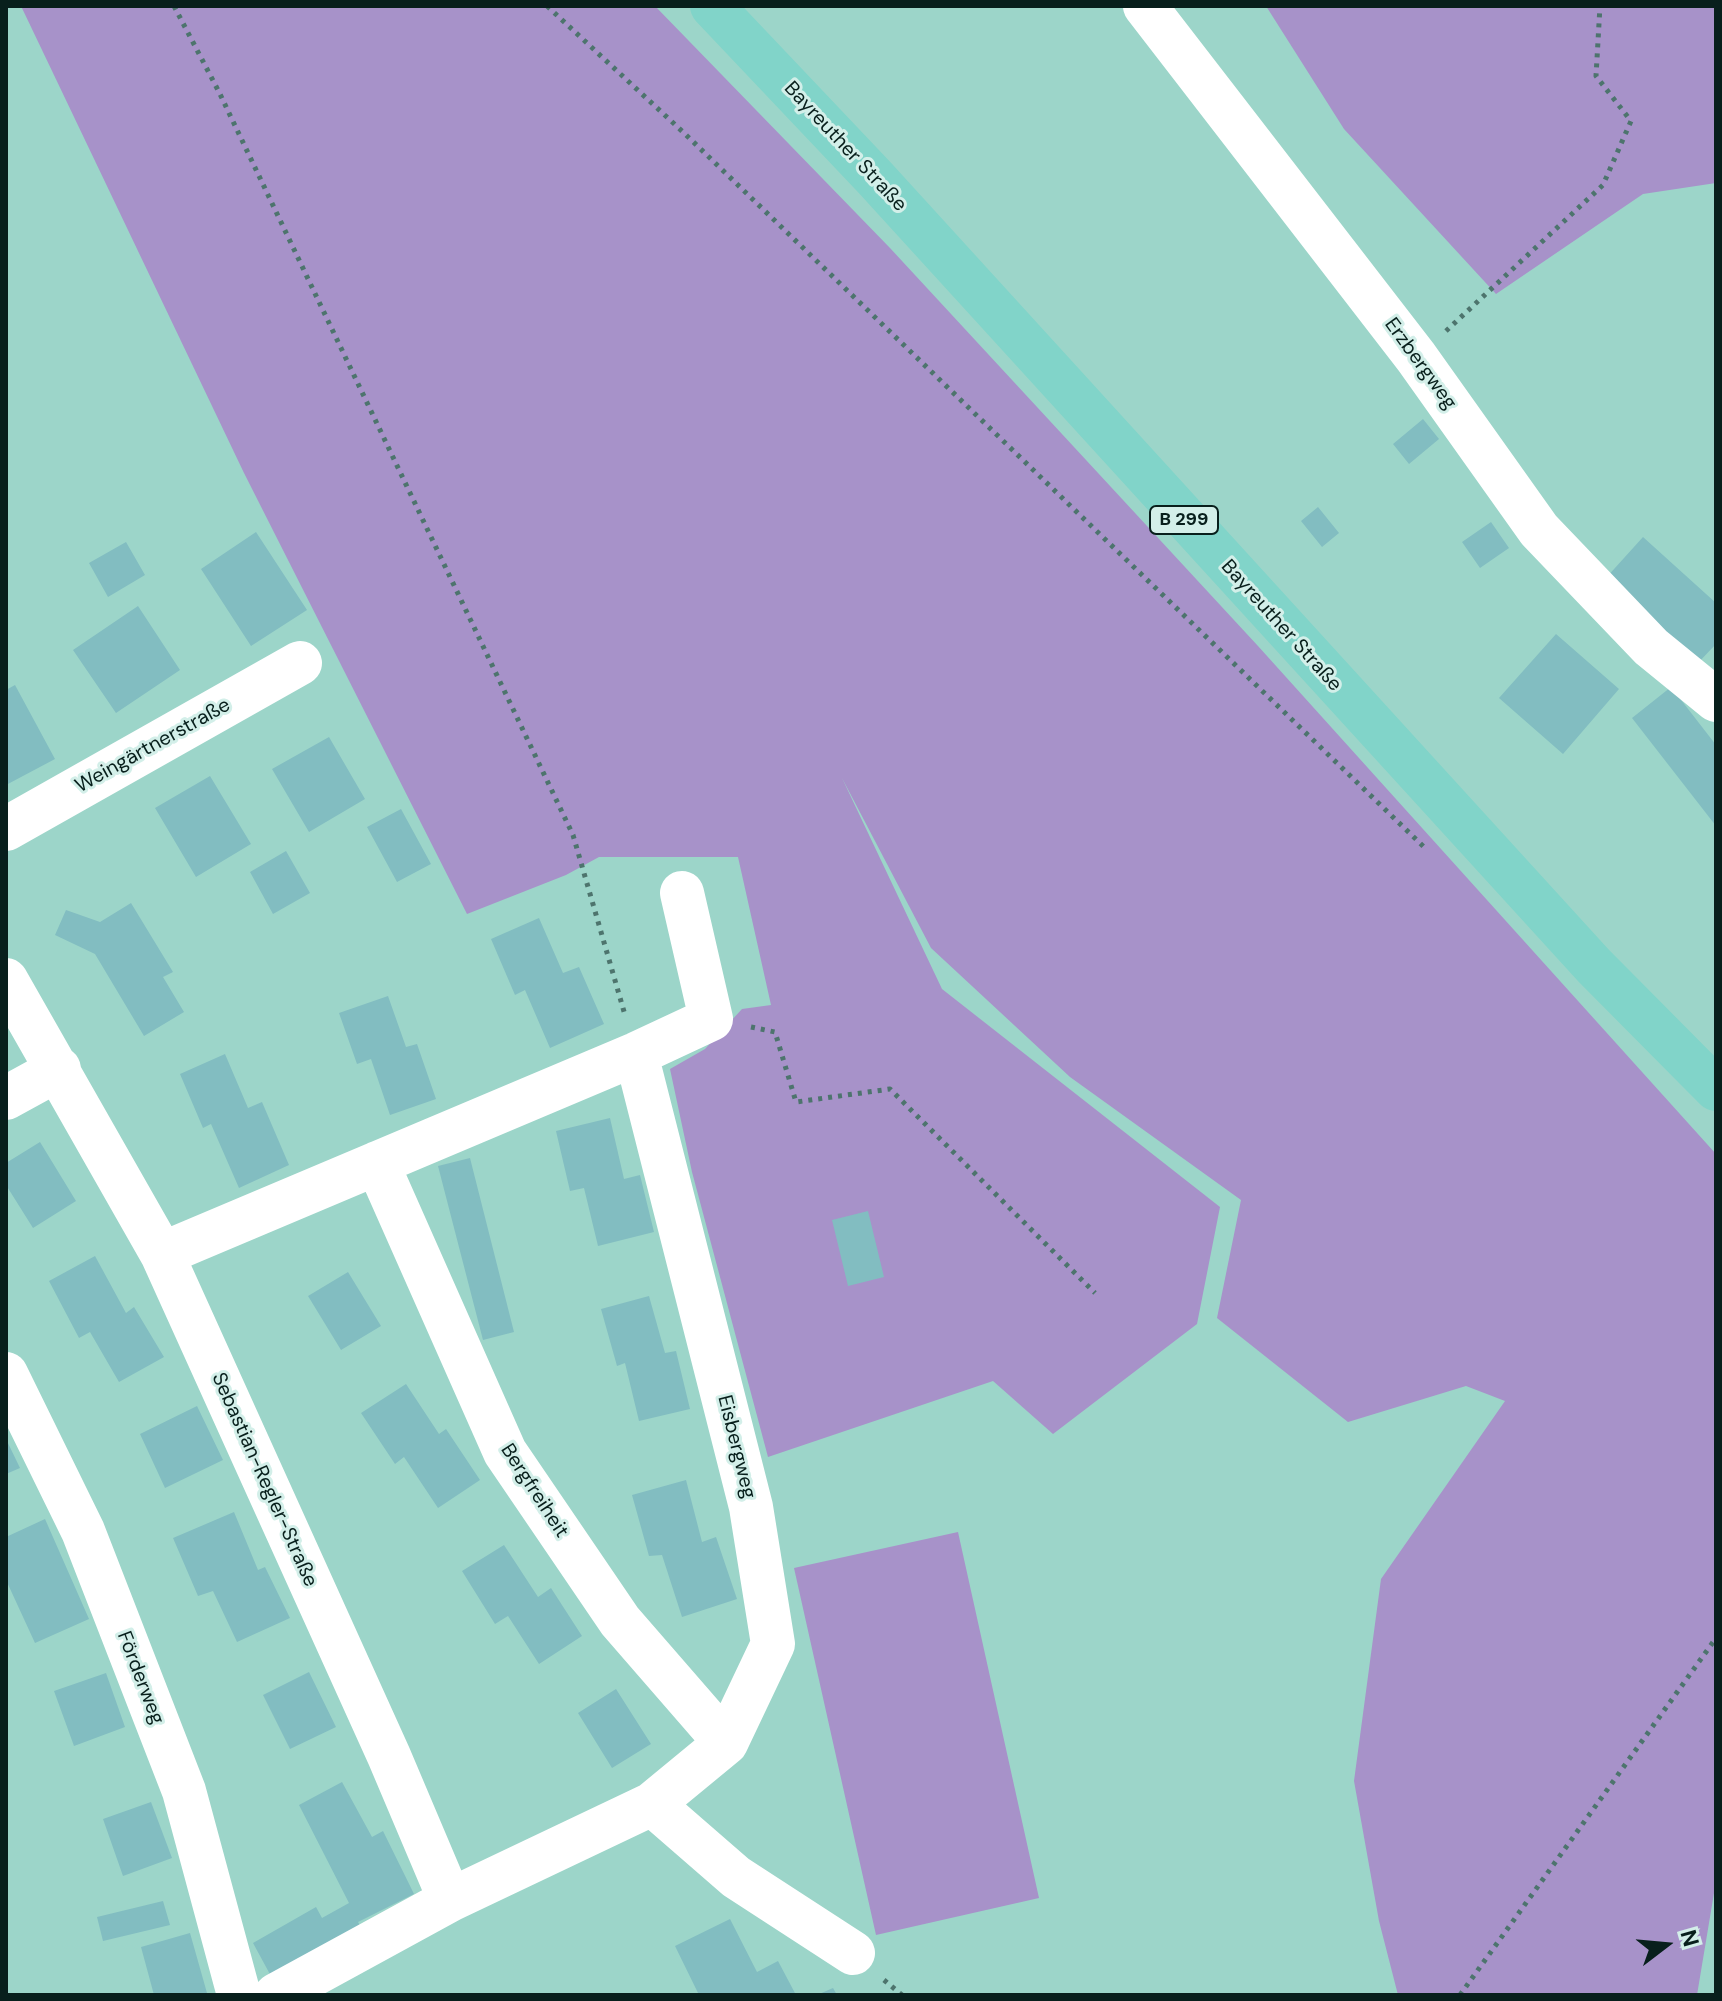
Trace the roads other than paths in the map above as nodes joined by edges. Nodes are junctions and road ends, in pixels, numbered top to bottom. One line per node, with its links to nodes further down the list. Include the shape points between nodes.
1 (712, 6): 10 (main road, Bayreuther Straße / B 299, via 1572,942)
2 (1145, 6): 4 (street, Erzbergweg, via 1416,357 1539,530 1651,647)
3 (300, 663): 5 (street, Weingärtnerstraße)
4 (1716, 700)
5 (6, 829)
6 (682, 893): 8 (street, via 711,1019)
7 (6, 980): 9 (street, Sebastian-Regler-Straße)
8 (636, 1054): 12 (street); 15 (street, Eisbergweg, via 751,1507 773,1644)
9 (59, 1069): 11 (street); 13 (street, Sebastian-Regler-Straße)
10 (1716, 1089)
11 (6, 1098)
12 (377, 1163): 13 (street); 15 (street, Bergfreiheit, via 505,1452 620,1621)
13 (162, 1254): 17 (street, Sebastian-Regler-Straße)
14 (6, 1374): 19 (street, Förderweg, via 83,1531 184,1791)
15 (726, 1743): 16 (street, Eisbergweg)
16 (652, 1804): 17 (street, Eisbergweg); 18 (street, via 736,1877)
17 (450, 1900): 20 (street, Eisbergweg)
18 (853, 1953)
19 (239, 1995)
20 (276, 1995)

